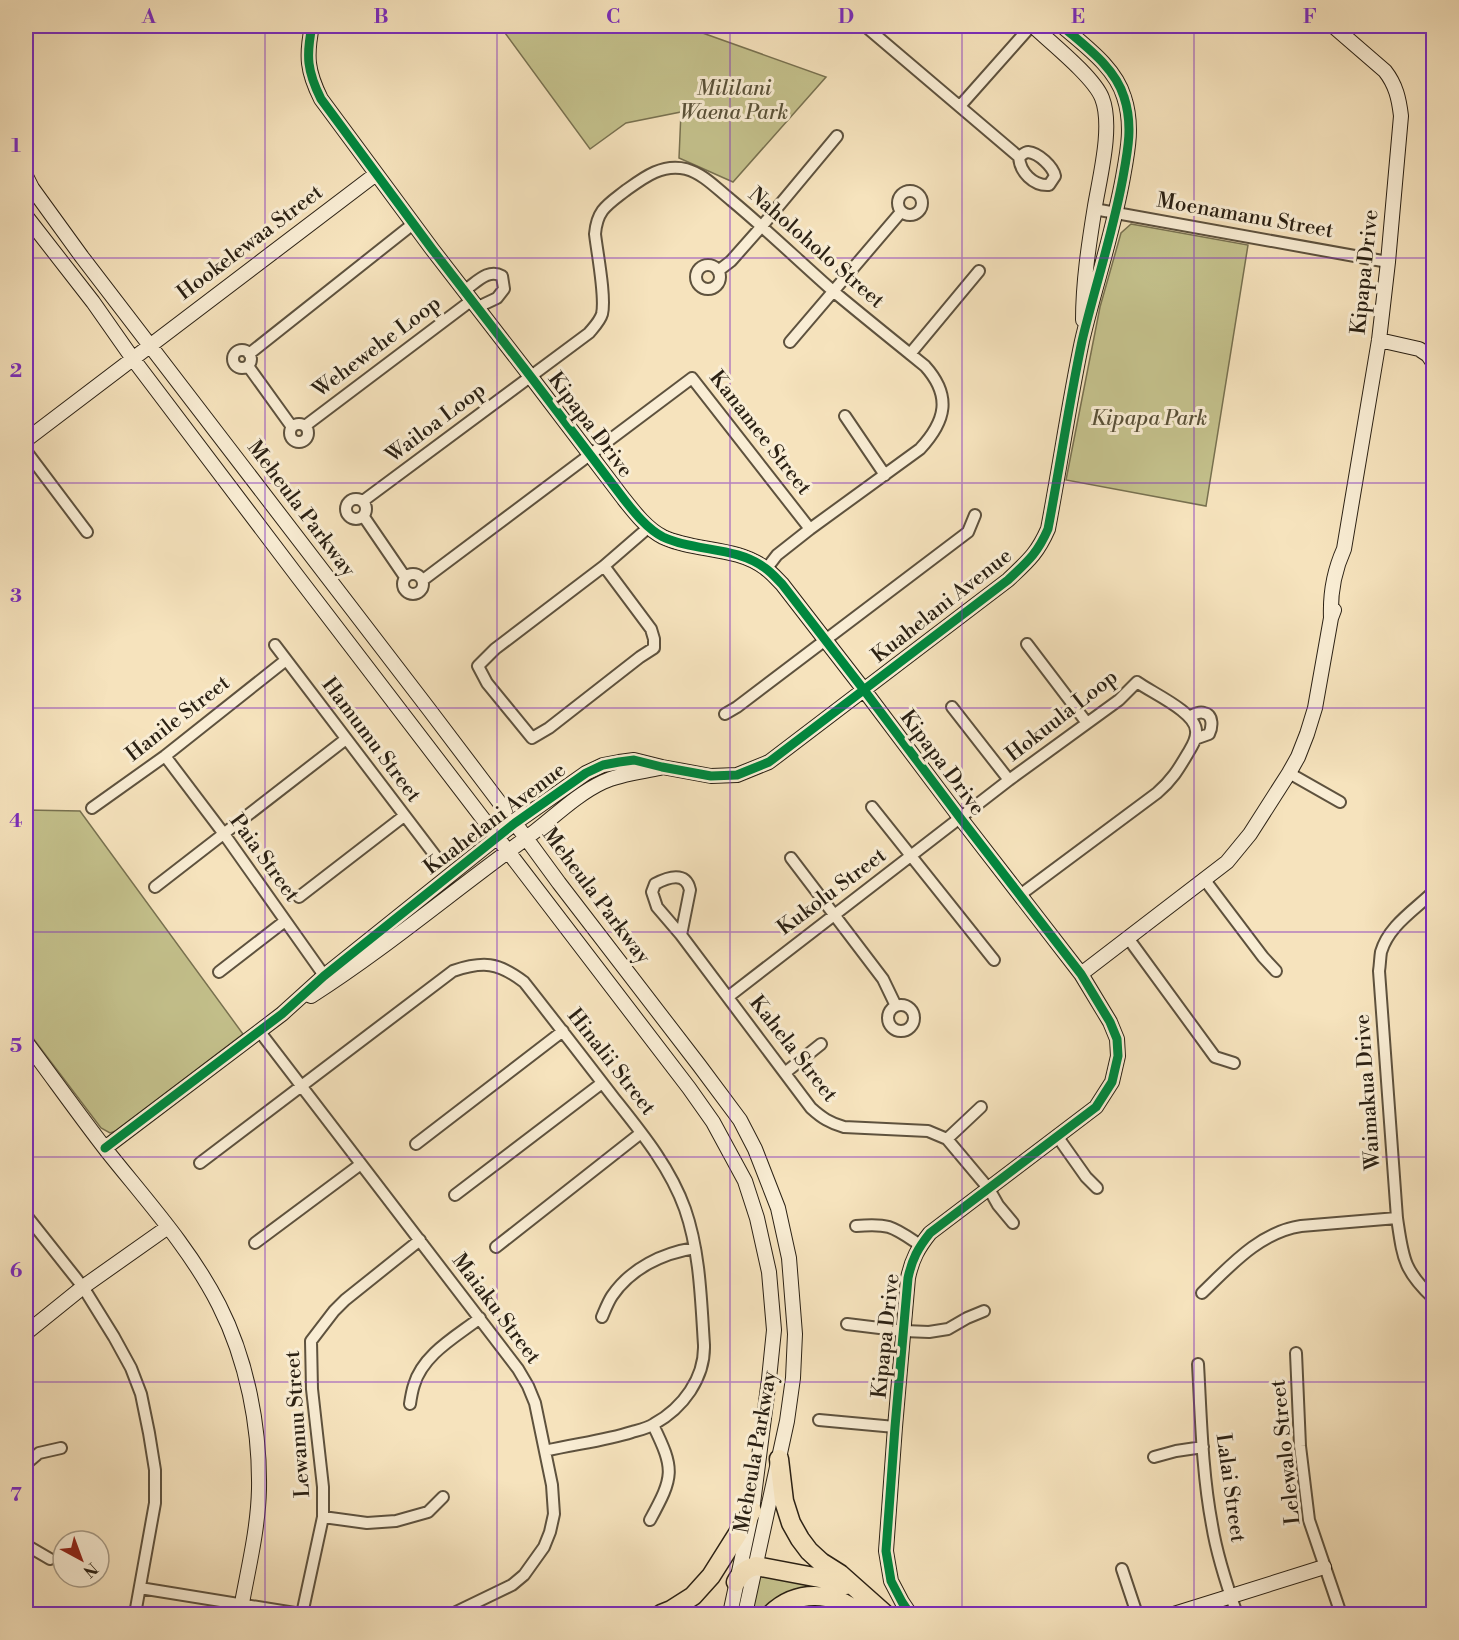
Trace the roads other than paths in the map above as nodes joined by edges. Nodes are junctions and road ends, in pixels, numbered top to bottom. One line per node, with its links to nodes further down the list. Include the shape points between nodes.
1 (312, 26): 9 (street, Kipapa Drive, via 308,60 311,79 321,99)
2 (866, 26): 6 (street)
3 (1032, 26): 6 (street); 11 (street, Kuahelani Avenue, via 1091,80 1102,97 1106,129)
4 (1062, 26): 13 (street, Kuahelani Avenue, via 1114,75 1124,96 1129,114 1129,142)
5 (1333, 26): 17 (street, Kipapa Drive, via 1385,71 1399,97 1401,116)
6 (960, 106): 8 (street)
7 (837, 136): 16 (street)
8 (1019, 157)
9 (376, 174): 15 (street, Kipapa Drive); 25 (street, Hookelewaa Street)
10 (26, 176): 25 (street, Meheula Parkway)
11 (1094, 209): 13 (street, Moenamanu Street); 22 (street, Kuahelani Avenue, via 1083,298)
12 (901, 212): 20 (street)
13 (1116, 213): 17 (street, Moenamanu Street); 22 (street, Kuahelani Avenue)
14 (26, 216): 27 (street, Meheula Parkway)
15 (413, 224): 21 (street, Kipapa Drive); 32 (street, Wehewehe Loop, via 249,354 248,366)
16 (762, 226): 18 (street, via 732,261); 20 (street, Naholoholo Street); 29 (street, Naholoholo Street, via 700,175 671,168 648,174 608,204 596,223 602,315 589,333)
17 (1388, 262): 23 (street, Kipapa Drive)
18 (718, 271)
19 (979, 272): 26 (street)
20 (834, 291): 24 (street); 26 (street, Naholoholo Street)
21 (471, 299): 29 (street, Kipapa Drive); 31 (street, Wehewehe Loop)
22 (1083, 340): 51 (street, Kuahelani Avenue, via 1048,529 1040,546 1008,580)
23 (1379, 340): 28 (street, via 1419,349); 60 (street, Kipapa Drive, via 1344,549 1331,598 1315,708)
24 (790, 342)
25 (150, 346): 27 (street, Hookelewaa Street); 67 (street, Meheula Parkway)
26 (910, 354): 36 (street, Naholoholo Street, via 940,386 940,419 920,449)
27 (133, 359): 33 (street, Hookelewaa Street); 69 (street, Meheula Parkway)
28 (1434, 364)
29 (531, 377): 35 (street, Kipapa Drive); 37 (street, Wailoa Loop)
30 (845, 416): 36 (street)
31 (305, 426): 32 (street, Wehewehe Loop); 32 (street, Wehewehe Loop, via 307,436 300,442 291,437)
32 (292, 427)
33 (26, 440)
34 (26, 451): 42 (street)
35 (589, 455): 40 (street, Kipapa Drive); 41 (street, Kanamee Street, via 692,378); 46 (street, Wailoa Loop)
36 (885, 475): 41 (street, Naholoholo Street)
37 (363, 501): 39 (street, via 367,510); 39 (street, Wailoa Loop, via 351,500 346,508 351,519)
38 (975, 515): 47 (street, via 968,532)
39 (364, 517): 45 (street, Wailoa Loop)
40 (649, 527): 43 (street); 44 (street, Kipapa Drive, via 683,544 737,555)
41 (810, 529): 44 (street, Naholoholo Street)
42 (87, 532)
43 (604, 566): 43 (street, via 478,666 532,738 654,648 651,629)
44 (766, 568): 47 (street, Kipapa Drive)
45 (405, 577): 46 (street, via 414,573); 46 (street, Wailoa Loop, via 404,588 413,594 422,589)
46 (423, 580)
47 (825, 640): 51 (street, Kipapa Drive); 53 (street)
48 (1027, 644): 55 (street)
49 (275, 645): 50 (street, Hamumu Street)
50 (286, 660): 56 (street, Hamumu Street); 58 (street, Hanile Street)
51 (864, 690): 59 (street, Kuahelani Avenue, via 768,762 745,772 711,776); 66 (street, Kipapa Drive)
52 (952, 706): 61 (street)
53 (725, 714)
54 (1189, 717): 55 (street, Hokuula Loop, via 1137,682); 57 (street, via 1197,731); 57 (street, Hokuula Loop, via 1204,712 1212,722 1209,734)
55 (1088, 723): 61 (street, Hokuula Loop)
56 (346, 739): 65 (street, Hamumu Street); 68 (street)
57 (1195, 739): 77 (street, Hokuula Loop, via 1177,773 1157,793)
58 (165, 756): 64 (street, Hanile Street); 68 (street, Paia Street)
59 (662, 767): 67 (street, Kuahelani Avenue, via 634,760 603,765 567,785); 70 (street, Kuahelani Avenue, via 602,783)
60 (1289, 772): 62 (street); 75 (street, Kipapa Drive, via 1236,852)
61 (1009, 780): 66 (street, Hokuula Loop)
62 (1340, 802)
63 (872, 807): 72 (street)
64 (92, 808)
65 (404, 816): 73 (street, Hamumu Street); 79 (street)
66 (961, 819): 72 (street, Kukolu Street); 77 (street, Kipapa Drive)
67 (515, 823): 69 (street, Kuahelani Avenue); 70 (street, Meheula Parkway)
68 (224, 834): 76 (street); 81 (street, Paia Street)
69 (498, 837): 71 (street, Meheula Parkway); 88 (street, Kuahelani Avenue)
70 (526, 838): 71 (street, Kuahelani Avenue); 139 (street, Meheula Parkway, via 740,1120 766,1175 789,1258 795,1334 793,1378)
71 (509, 850): 88 (street, Kuahelani Avenue, via 387,944); 142 (street, Meheula Parkway, via 689,1088 713,1122 745,1181 769,1272 774,1330)
72 (910, 857): 80 (street, Kukolu Street); 84 (street)
73 (437, 858)
74 (792, 858): 80 (street)
75 (1204, 879): 83 (street, Kipapa Drive); 85 (street)
76 (155, 887)
77 (1020, 895): 87 (street, Kipapa Drive)
78 (1432, 896): 111 (street, Waimakua Drive, via 1401,920 1381,953)
79 (299, 897)
80 (833, 915): 89 (street, Kukolu Street); 90 (street, via 883,979)
81 (285, 921): 86 (street); 88 (street, Paia Street)
82 (681, 935): 82 (street, Kahela Street, via 690,890 688,882 684,878 662,880 652,892 657,907); 89 (street, Kahela Street)
83 (1128, 938): 87 (street, Kipapa Drive); 95 (street, via 1215,1057)
84 (993, 960)
85 (1276, 971)
86 (219, 972)
87 (1081, 974): 101 (street, Kipapa Drive, via 1110,1022 1118,1056 1112,1082 1096,1107)
88 (326, 980): 92 (street, Kuahelani Avenue)
89 (728, 997): 96 (street, Kahela Street)
90 (896, 1006)
91 (563, 1031): 97 (street, Hinalii Street); 98 (street, Hinalii Street, via 524,982 488,964 472,964 438,981); 103 (street)
92 (260, 1032): 98 (street, Maiaku Street); 104 (street, Kuahelani Avenue)
93 (26, 1042): 104 (street)
94 (821, 1044): 96 (street)
95 (1234, 1063)
96 (786, 1072): 102 (street, Kahela Street, via 811,1108 832,1124 928,1131)
97 (602, 1083): 100 (street, Hinalii Street); 109 (street)
98 (302, 1086): 105 (street, Hinalii Street); 106 (street, Maiaku Street)
99 (981, 1107): 102 (street)
100 (641, 1133): 118 (street); 119 (street, Hinalii Street, via 680,1195)
101 (1057, 1136): 107 (street); 108 (street, Kipapa Drive)
102 (947, 1139): 108 (street)
103 (416, 1143)
104 (105, 1148): 114 (street)
105 (200, 1163)
106 (361, 1164): 115 (street, Maiaku Street); 116 (street)
107 (1097, 1188)
108 (988, 1189): 112 (street); 117 (street, Kipapa Drive)
109 (455, 1196)
110 (26, 1215): 120 (street)
111 (1397, 1218): 121 (street, via 1301,1226 1272,1234); 122 (street, Waimakua Drive, via 1407,1268)
112 (1013, 1223)
113 (856, 1226): 117 (street, via 889,1226)
114 (168, 1227): 120 (street); 154 (street, via 219,1306 248,1386 259,1459 259,1492 253,1552)
115 (420, 1240): 125 (street, Maiaku Street); 143 (street, Lewanuu Street, via 345,1299 311,1341)
116 (255, 1243)
117 (920, 1245): 127 (street, Kipapa Drive, via 908,1278)
118 (496, 1247)
119 (695, 1248): 124 (street, via 679,1250 644,1265 611,1297); 133 (street, Hinalii Street, via 705,1357 685,1398)
120 (83, 1287): 128 (street); 151 (street, via 131,1368 149,1433 155,1503)
121 (1202, 1293)
122 (1434, 1299)
123 (984, 1311): 127 (street, via 948,1329)
124 (602, 1317)
125 (480, 1318): 131 (street, via 422,1367); 137 (street, Maiaku Street, via 528,1386)
126 (847, 1324): 127 (street)
127 (904, 1331): 134 (street, Kipapa Drive)
128 (26, 1333)
129 (1296, 1353): 148 (street, Lelewalo Street, via 1305,1492)
130 (1198, 1364): 135 (street, Lalai Street)
131 (410, 1404)
132 (819, 1420): 134 (street)
133 (653, 1425): 137 (street, Hinalii Street, via 614,1438); 144 (street, via 666,1453 669,1471 665,1493)
134 (895, 1427): 164 (street, Kipapa Drive, via 886,1551 891,1581)
135 (1203, 1447): 138 (street); 153 (street, Lalai Street, via 1211,1523)
136 (61, 1448): 140 (street, via 39,1453)
137 (545, 1451): 157 (street, Maiaku Street, via 554,1514 544,1547 512,1585)
138 (1154, 1457)
139 (779, 1458): 147 (street, Meheula Parkway); 152 (highway, via 784,1501 800,1539 820,1562)
140 (26, 1464)
141 (443, 1497): 143 (street, via 428,1512 396,1521 367,1523)
142 (752, 1510): 150 (street, Meheula Parkway); 158 (highway, via 711,1576 693,1596)
143 (323, 1517): 156 (street, Lewanuu Street)
144 (650, 1520)
145 (26, 1545): 146 (street)
146 (50, 1559)
147 (756, 1566): 150 (highway, via 747,1569); 152 (highway, via 830,1580); 160 (street, Meheula Parkway)
148 (1324, 1567): 153 (street); 168 (street, Lelewalo Street)
149 (1122, 1569): 165 (street)
150 (736, 1582): 159 (street, Meheula Parkway)
151 (140, 1588): 154 (street); 155 (street)
152 (866, 1596): 163 (highway)
153 (1230, 1596): 166 (street); 167 (street, Lalai Street)
154 (241, 1610): 156 (street)
155 (135, 1614)
156 (302, 1614)
157 (452, 1614)
158 (661, 1614)
159 (730, 1614)
160 (745, 1614)
161 (771, 1614): 162 (highway, via 779,1606 812,1596 831,1598)
162 (860, 1614)
163 (885, 1614)
164 (910, 1614)
165 (1137, 1614)
166 (1174, 1614)
167 (1237, 1614)
168 (1341, 1614)

